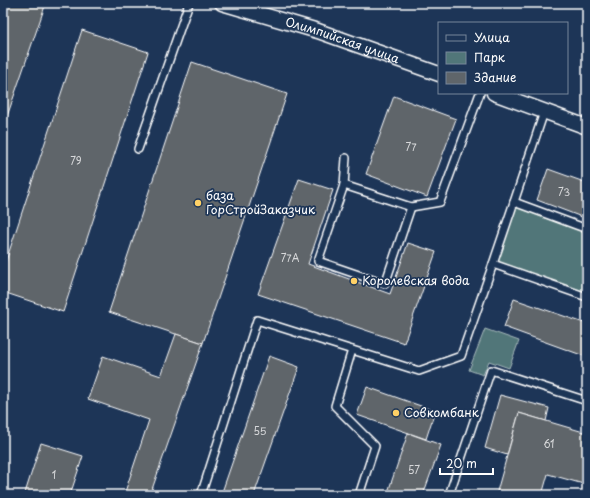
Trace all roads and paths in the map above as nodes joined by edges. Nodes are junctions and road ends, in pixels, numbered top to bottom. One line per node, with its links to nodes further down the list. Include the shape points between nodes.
1 (189, 3): 8 (lane)
2 (222, 3): 3 (street, Олимпийская улица, via 318,32)
3 (438, 74)
4 (480, 94): 12 (lane, via 440,202)
5 (497, 94): 6 (street)
6 (544, 112): 7 (street); 11 (lane)
7 (587, 127)
8 (138, 149)
9 (346, 158): 10 (lane)
10 (344, 185): 12 (lane); 12 (lane, via 318,261 385,284)
11 (514, 202): 13 (lane); 14 (lane)
12 (412, 207)
13 (587, 229)
14 (493, 264): 15 (lane); 16 (lane, via 461,356 419,371)
15 (587, 297)
16 (352, 350): 18 (lane, via 257,320); 19 (lane, via 335,406 375,446)
17 (587, 401): 20 (lane, via 491,370)
18 (201, 495)
19 (359, 495)
20 (449, 495)

